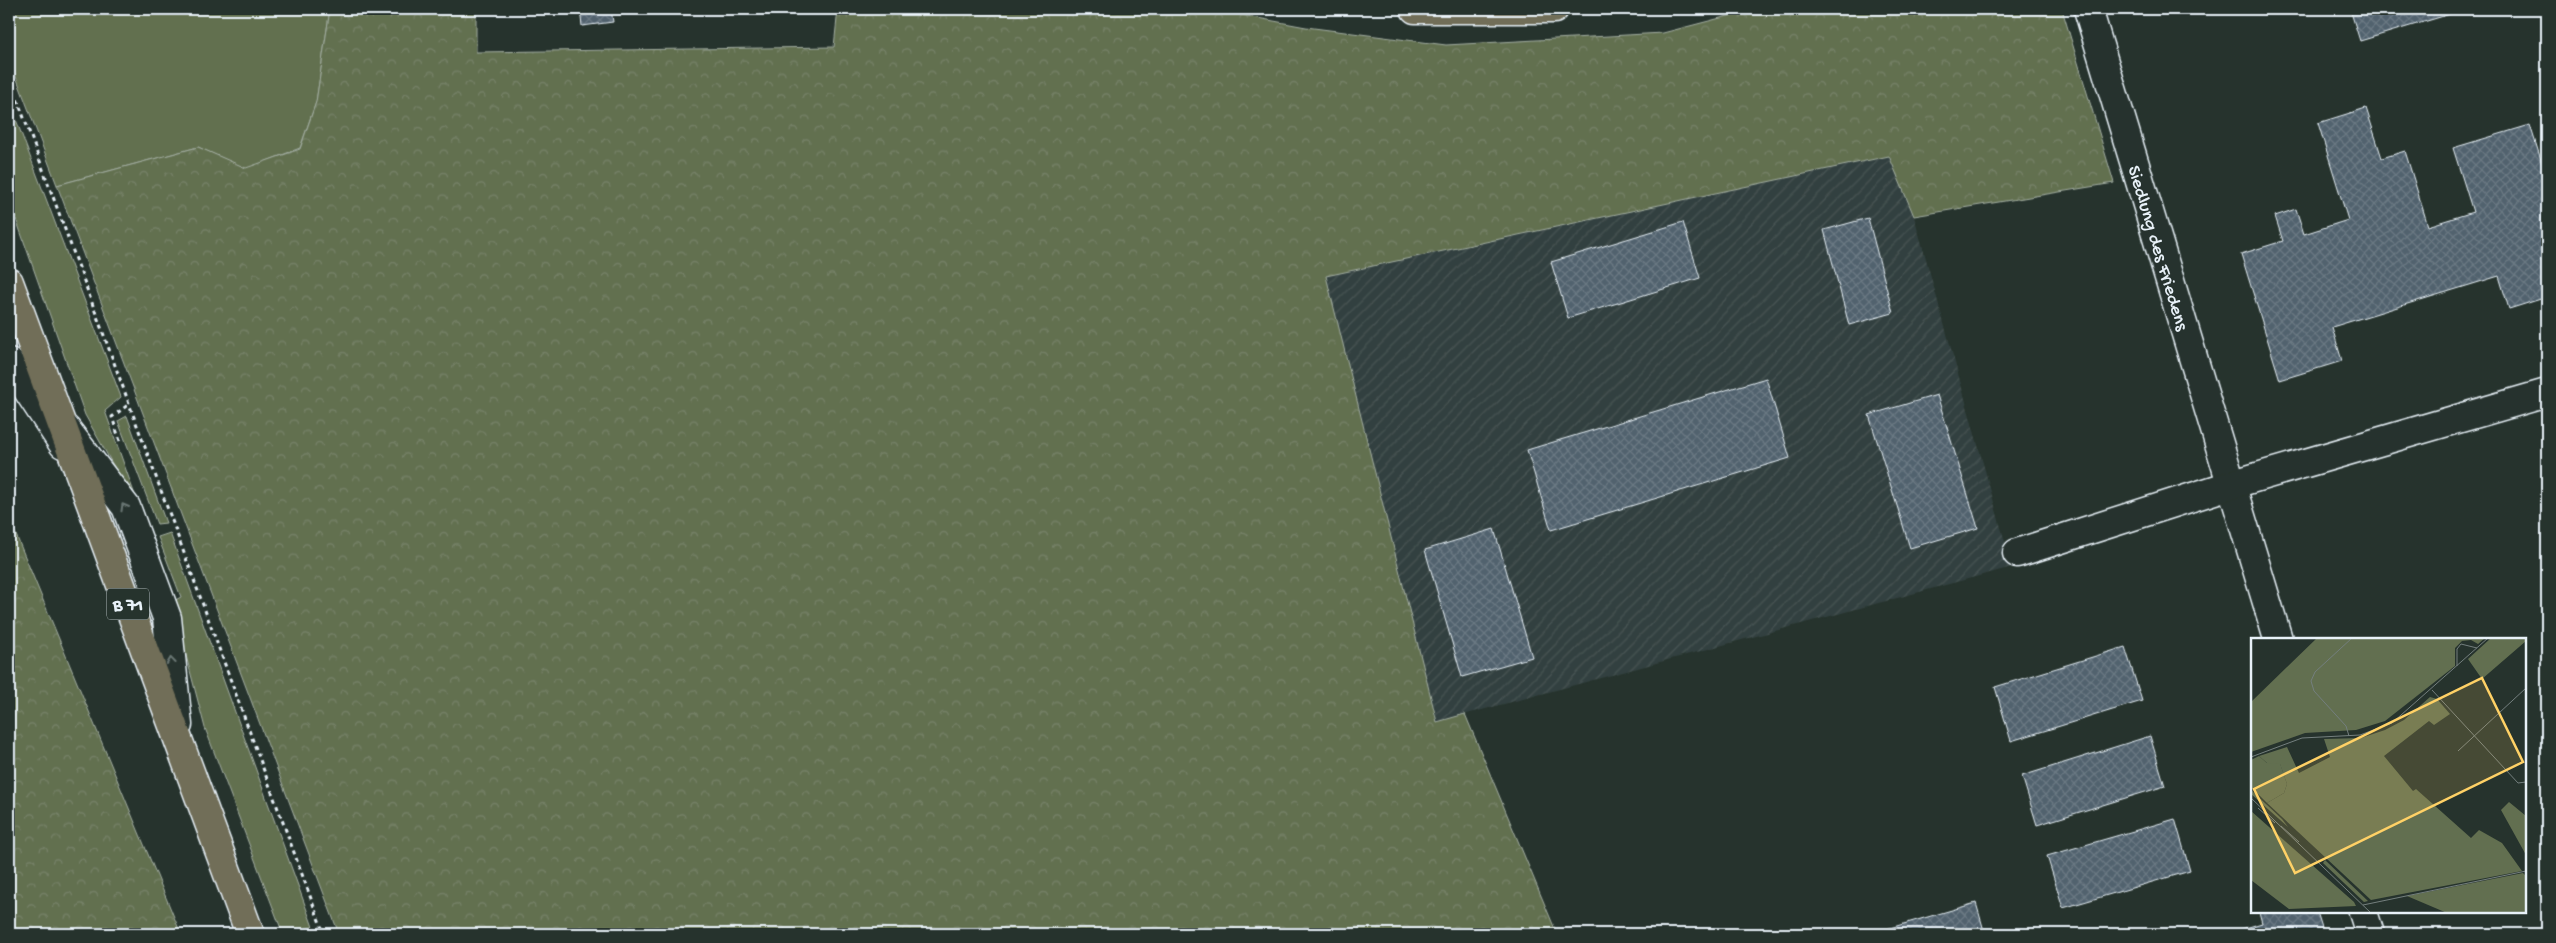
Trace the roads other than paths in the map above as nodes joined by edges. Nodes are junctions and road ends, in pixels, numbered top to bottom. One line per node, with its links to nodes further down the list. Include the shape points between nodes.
1 (1415, 9): 2 (main road)
2 (1554, 9)
3 (2088, 9): 9 (street, Siedlung des Friedens)
4 (9, 282): 7 (main road, B 71)
5 (9, 362): 8 (street)
6 (2547, 393): 9 (street)
7 (60, 421): 8 (main road, B 71); 12 (street, one-way to 7, via 167,618 126,507)
8 (76, 464): 12 (main road, B 71)
9 (2230, 485): 10 (street); 11 (street, Siedlung des Friedens)
10 (2018, 553)
11 (2278, 638)
12 (180, 744): 14 (main road, B 71)
13 (2362, 913): 15 (street)
14 (250, 934)
15 (2370, 934)

